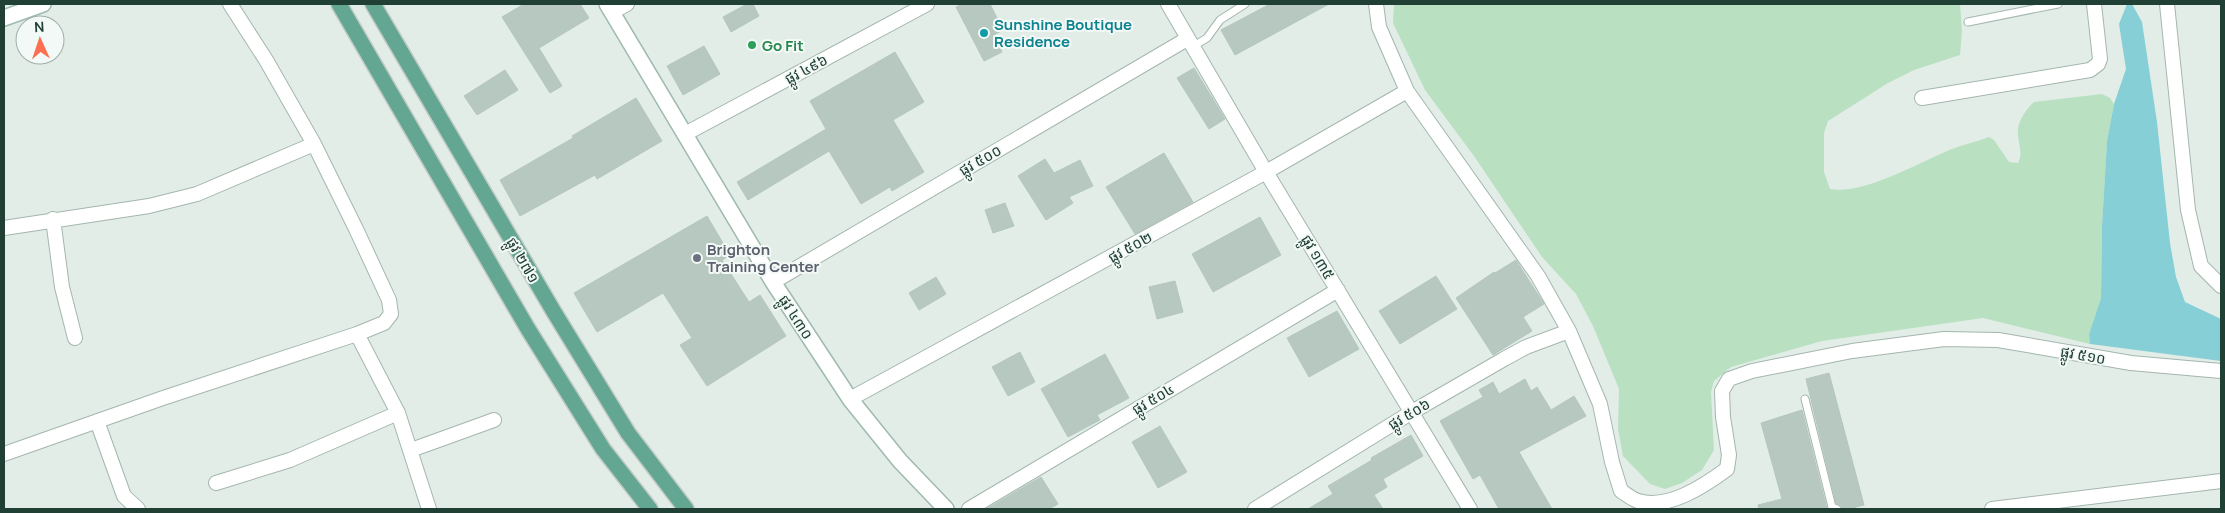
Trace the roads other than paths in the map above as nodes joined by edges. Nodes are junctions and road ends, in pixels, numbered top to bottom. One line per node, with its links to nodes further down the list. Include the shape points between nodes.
1 (43, 4): 14 (street)
2 (230, 4): 20 (street)
3 (339, 4): 43 (main road, ផ្លូវ ២៧១, via 533,337 603,449)
4 (373, 4): 44 (main road, ផ្លូវ ២៧១, via 628,433)
5 (627, 4): 13 (street)
6 (927, 4): 19 (street, ផ្លូវ ៤៩៦)
7 (1168, 4): 16 (street, ផ្លូវ ១៣៥)
8 (1245, 4): 16 (lane, via 1220,20 1207,38)
9 (1376, 4): 17 (street, via 1379,27)
10 (2058, 4): 15 (lane)
11 (2094, 4): 18 (street, via 2100,59 2090,70)
12 (2167, 4): 25 (street, via 2188,210 2201,266)
13 (610, 8): 19 (street, ផ្លូវ ៤៣០)
14 (4, 18)
15 (1968, 22)
16 (1190, 43): 21 (street, ផ្លូវ ១៣៥); 24 (street, ផ្លូវ ៥០០)
17 (1407, 91): 21 (street, ផ្លូវ ៥០២); 27 (street, via 1538,276)
18 (1922, 98)
19 (685, 134): 24 (street, ផ្លូវ ៤៣០)
20 (314, 144): 22 (street, via 197,194 149,206); 28 (street, via 389,300 391,314 384,322)
21 (1266, 172): 26 (street, ផ្លូវ ១៣៥); 31 (street, ផ្លូវ ៥០២)
22 (53, 219): 23 (street); 29 (street, via 62,287)
23 (4, 228)
24 (773, 282): 31 (street, ផ្លូវ ៤៣០)
25 (2221, 286)
26 (1338, 290): 33 (street, ផ្លូវ ១៣៥); 46 (street, ផ្លូវ ៥០៤)
27 (1569, 331): 30 (street, ផ្លូវ ៥១០, via 1600,404 1621,491 1637,500 1656,504 1700,489 1727,469 1729,455 1722,390 1729,379 1752,371 1852,351 1944,339 1998,340 2131,363); 33 (street, ផ្លូវ ៥០៦, via 1526,347)
28 (357, 334): 34 (street); 36 (street)
29 (75, 338)
30 (2221, 372)
31 (850, 399): 45 (street, ផ្លូវ ៤៣០, via 900,461)
32 (1806, 399): 49 (lane, via 1832,506)
33 (1412, 412): 47 (street, ផ្លូវ ៥០៦); 48 (street, ផ្លូវ ១៣៥)
34 (398, 413): 37 (street); 40 (street, via 290,460)
35 (494, 420): 37 (street)
36 (97, 421): 38 (street); 41 (street, via 124,496)
37 (411, 450): 42 (street)
38 (4, 454)
39 (2221, 481): 50 (street)
40 (216, 483)
41 (138, 509)
42 (429, 509)
43 (650, 509)
44 (686, 509)
45 (946, 509)
46 (969, 509)
47 (1255, 509)
48 (1470, 509)
49 (1837, 509)
50 (1992, 509)

